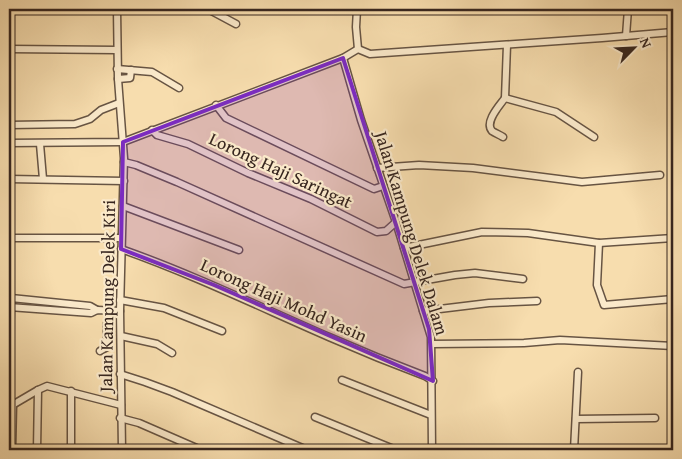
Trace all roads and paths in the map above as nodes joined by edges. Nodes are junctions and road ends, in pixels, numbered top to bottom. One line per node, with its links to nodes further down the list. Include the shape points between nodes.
1 (117, 9): 11 (street, Jalan Kampung Delek Kiri)
2 (208, 9): 5 (street)
3 (357, 9): 10 (street)
4 (628, 9): 7 (street)
5 (236, 24)
6 (673, 32): 7 (street)
7 (626, 36): 8 (street)
8 (507, 45): 10 (street, via 370,54); 17 (street)
9 (9, 49): 11 (street)
10 (358, 49): 12 (street)
11 (117, 50): 13 (street, Jalan Kampung Delek Kiri)
12 (343, 58): 19 (street); 28 (street, Jalan Kampung Delek Dalam)
13 (117, 69): 14 (street); 15 (street, Jalan Kampung Delek Kiri)
14 (131, 70): 15 (street, via 130,78); 16 (street, via 152,72)
15 (118, 79): 18 (street, Jalan Kampung Delek Kiri)
16 (179, 88)
17 (505, 98): 22 (street, via 494,112 490,127); 23 (street, via 556,112)
18 (119, 103): 20 (street, via 74,124); 24 (street, Jalan Kampung Delek Kiri)
19 (216, 106): 21 (street); 33 (street, via 226,118 331,169 374,189)
20 (9, 125)
21 (152, 130): 24 (street); 35 (street, Lorong Haji Saringat, via 157,135 188,144 311,199 378,232 386,231)
22 (503, 137)
23 (594, 137)
24 (124, 142): 26 (street); 27 (street, Jalan Kampung Delek Kiri)
25 (9, 143): 26 (street)
26 (40, 144): 31 (street)
27 (124, 162): 32 (street, Jalan Kampung Delek Kiri); 44 (street, via 186,186 391,280 404,284)
28 (377, 168): 29 (street, via 419,165 473,168 582,182); 33 (street, Jalan Kampung Delek Dalam)
29 (660, 175)
30 (9, 179): 31 (street)
31 (43, 179): 32 (street)
32 (124, 181): 34 (street, Jalan Kampung Delek Kiri)
33 (383, 186): 35 (street, Jalan Kampung Delek Dalam)
34 (123, 206): 37 (street, Jalan Kampung Delek Kiri); 42 (street)
35 (396, 222): 40 (street, Jalan Kampung Delek Dalam)
36 (9, 238): 37 (street)
37 (121, 238): 41 (street, Jalan Kampung Delek Kiri)
38 (673, 238): 39 (street)
39 (599, 243): 40 (street, via 528,232 482,232); 45 (street, via 597,285 604,305)
40 (404, 248): 44 (street, Jalan Kampung Delek Dalam)
41 (121, 250): 46 (street, Jalan Kampung Delek Kiri); 63 (street, Lorong Haji Mohd Yasin, via 214,285)
42 (240, 250)
43 (523, 279): 44 (street, via 475,274)
44 (413, 282): 52 (street, Jalan Kampung Delek Dalam)
45 (673, 299)
46 (120, 300): 51 (street, Jalan Kampung Delek Kiri); 53 (street, via 164,308)
47 (537, 300): 52 (street)
48 (10, 307): 49 (street, via 91,313); 49 (street, via 11,298 90,306); 55 (street)
49 (97, 310): 50 (street)
50 (110, 311): 51 (street); 58 (street, via 107,347)
51 (120, 311): 54 (street, Jalan Kampung Delek Kiri)
52 (423, 311): 56 (street, Jalan Kampung Delek Dalam)
53 (222, 331)
54 (120, 336): 59 (street, via 157,344); 61 (street, Jalan Kampung Delek Kiri)
55 (10, 344)
56 (432, 344): 57 (street, via 560,340); 63 (street, Jalan Kampung Delek Dalam)
57 (673, 346)
58 (100, 351)
59 (172, 353)
60 (578, 372): 72 (street)
61 (120, 374): 66 (street, Jalan Kampung Delek Kiri); 78 (street, via 172,392)
62 (342, 380): 68 (street)
63 (433, 381): 68 (street, Jalan Kampung Delek Dalam)
64 (38, 390): 65 (street, via 47,386); 67 (street); 74 (street)
65 (71, 392): 66 (street); 75 (street)
66 (121, 405): 70 (street, Jalan Kampung Delek Kiri)
67 (11, 406): 73 (street)
68 (431, 415): 80 (street, Jalan Kampung Delek Dalam)
69 (315, 416): 79 (street)
70 (120, 418): 76 (street, Jalan Kampung Delek Kiri); 77 (street)
71 (655, 418): 72 (street)
72 (576, 419): 81 (street)
73 (12, 450)
74 (37, 450)
75 (71, 450)
76 (122, 450)
77 (201, 450)
78 (307, 450)
79 (396, 450)
80 (432, 450)
81 (574, 450)

